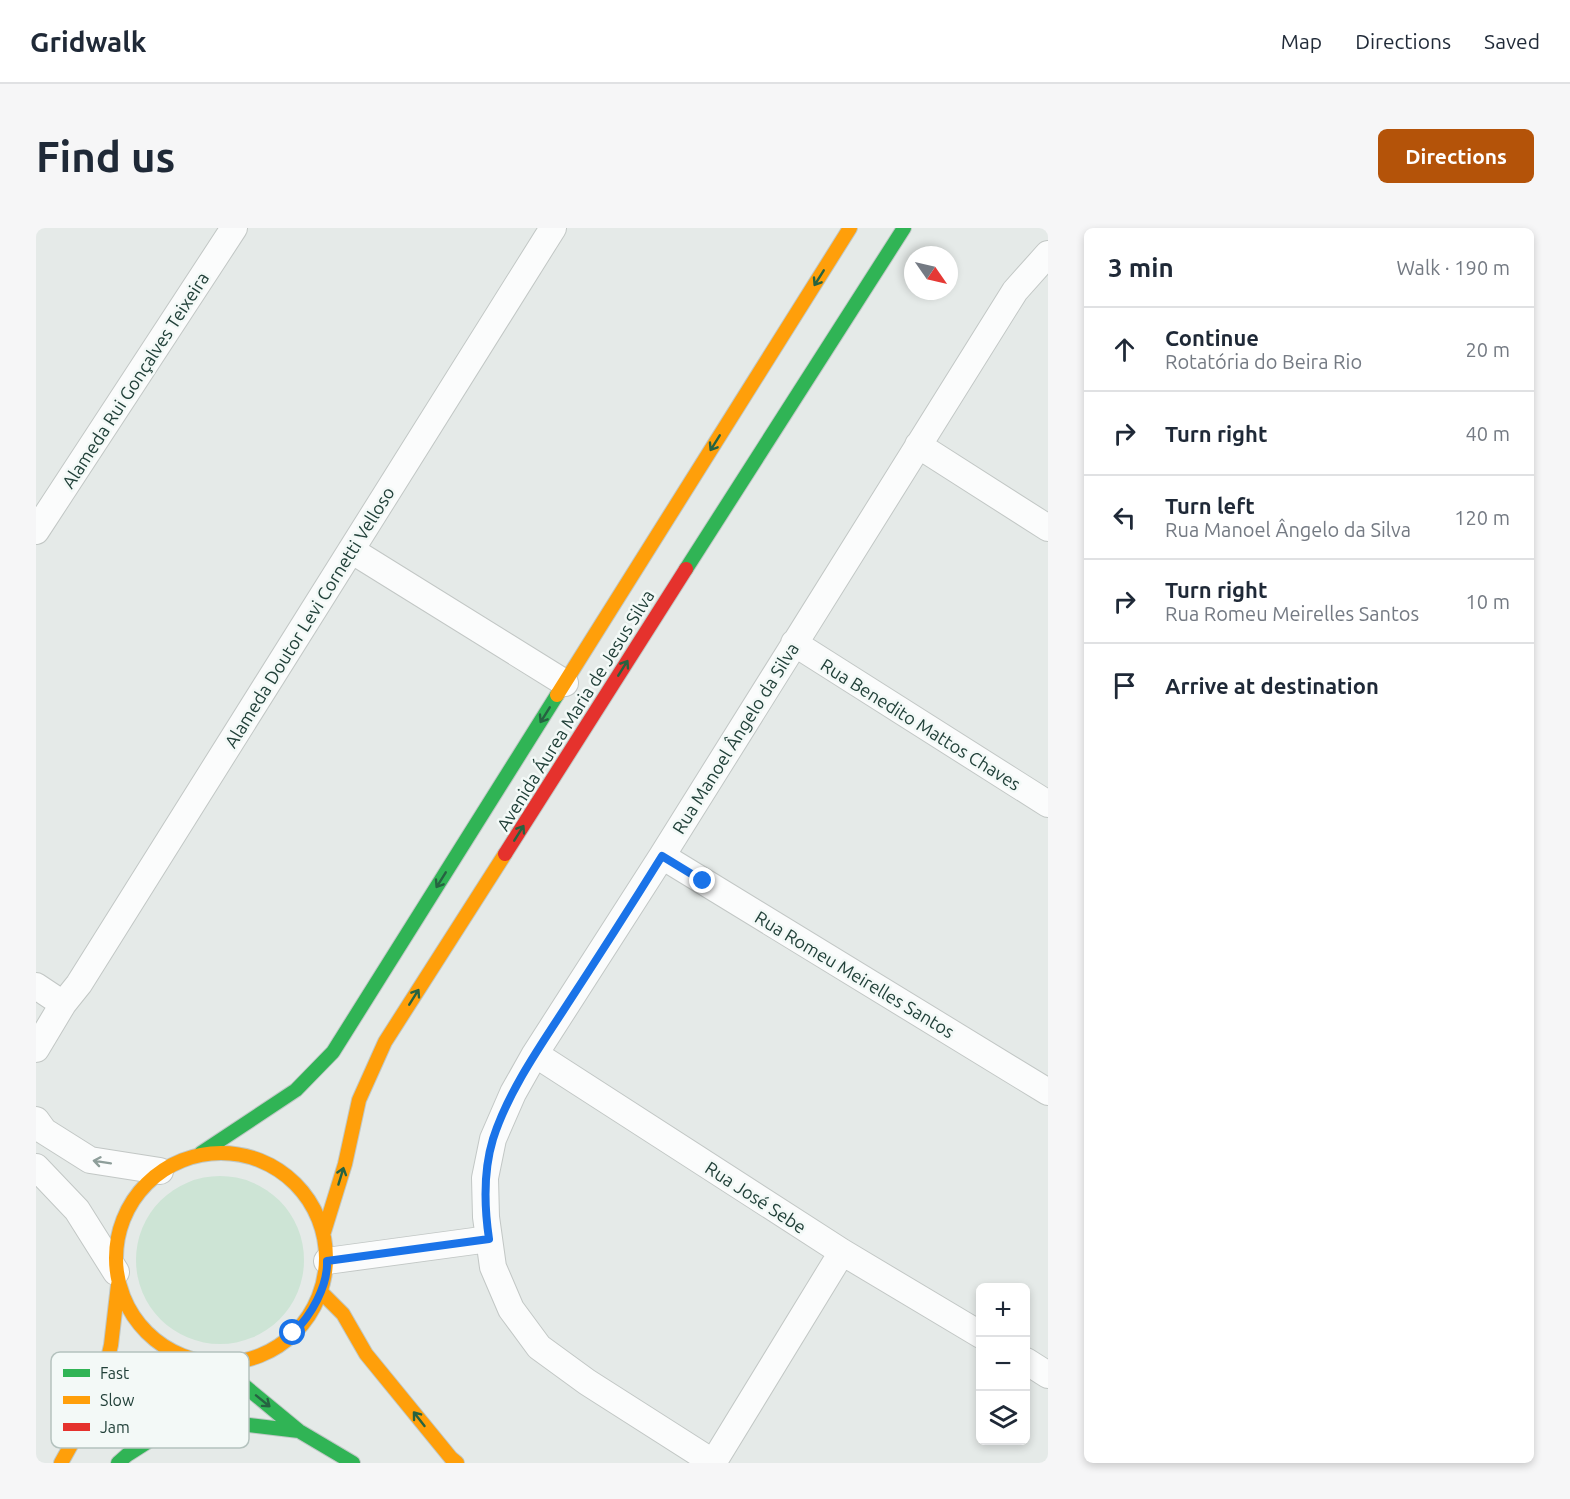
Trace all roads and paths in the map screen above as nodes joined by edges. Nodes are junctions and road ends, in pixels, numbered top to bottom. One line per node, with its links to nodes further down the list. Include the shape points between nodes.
1 (234, 228): 8 (street, Alameda Rui Gonçalves Teixeira)
2 (553, 228): 9 (street, Alameda Doutor Levi Cornetti Velloso)
3 (850, 228): 11 (street, Avenida Áurea Maria de Jesus Silva, one-way to 11)
4 (904, 228): 23 (street, Avenida Áurea Maria de Jesus Silva, one-way to 4, via 359,1100 386,1042)
5 (1048, 254): 6 (street, Rua Manoel Ângelo da Silva, via 1015,291)
6 (918, 445): 7 (street); 10 (street, Rua Manoel Ângelo da Silva)
7 (1048, 528)
8 (36, 531)
9 (351, 550): 11 (street); 15 (street, Alameda Doutor Levi Cornetti Velloso)
10 (794, 643): 12 (street, Rua Benedito Mattos Chaves); 13 (street, Rua Manoel Ângelo da Silva)
11 (565, 683): 20 (street, Avenida Áurea Maria de Jesus Silva, one-way to 20, via 333,1052 296,1090)
12 (1048, 804)
13 (662, 856): 17 (street, Rua Manoel Ângelo da Silva); 18 (street, Rua Romeu Meirelles Santos)
14 (36, 986): 15 (street)
15 (63, 1004): 16 (street, Alameda Doutor Levi Cornetti Velloso)
16 (36, 1048)
17 (535, 1054): 24 (street, Rua Manoel Ângelo da Silva, via 493,1139 485,1178); 25 (street, Rua José Sebe)
18 (1048, 1092)
19 (36, 1120): 22 (street, one-way to 19, via 90,1160 44,1131)
20 (201, 1153): 22 (street); 23 (street, via 233,1152 264,1160 291,1178 312,1202)
21 (36, 1167): 27 (street, via 77,1210)
22 (160, 1171): 27 (street, via 139,1190 124,1215 116,1243)
23 (324, 1232): 26 (street)
24 (489, 1239): 26 (street); 44 (street, Rua Manoel Ângelo da Silva, via 493,1268 511,1309 539,1347)
25 (842, 1252): 29 (street, Rua José Sebe); 44 (street)
26 (327, 1261): 28 (street)
27 (117, 1278): 30 (street); 31 (street, via 131,1316 154,1341)
28 (321, 1292): 32 (street, via 306,1322 281,1345); 43 (street, one-way to 28, via 366,1354 342,1314)
29 (976, 1332)
30 (109, 1352)
31 (173, 1352)
32 (249, 1360)
33 (1030, 1364): 34 (street)
34 (1048, 1375)
35 (249, 1391): 37 (street, one-way to 37)
36 (249, 1425): 37 (street)
37 (299, 1431): 42 (street)
38 (69, 1448): 40 (street)
39 (138, 1448): 41 (street)
40 (61, 1463)
41 (118, 1463)
42 (353, 1463)
43 (457, 1463)
44 (713, 1463)

